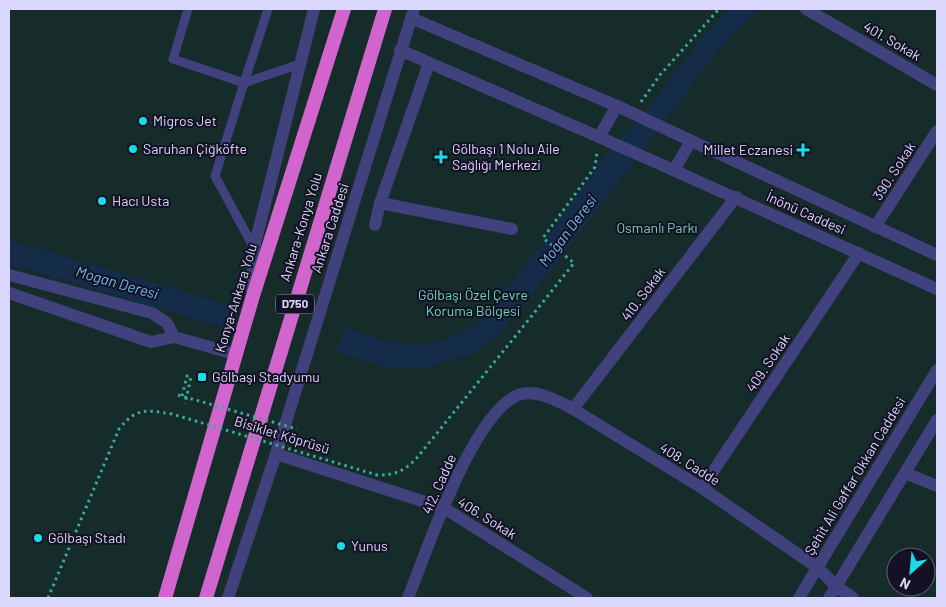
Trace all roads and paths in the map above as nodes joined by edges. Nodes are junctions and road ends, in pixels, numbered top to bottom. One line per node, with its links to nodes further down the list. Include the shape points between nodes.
1 (188, 9): 12 (lane, via 173,59)
2 (268, 9): 12 (lane)
3 (314, 9): 11 (street)
4 (344, 9): 32 (highway, Konya-Ankara Yolu)
5 (384, 9): 50 (highway, Ankara-Konya Yolu / D750)
6 (719, 9): 15 (path, via 660,75)
7 (806, 9): 13 (street, 401. Sokak)
8 (412, 13): 9 (street, Ankara Caddesi); 14 (street)
9 (400, 50): 10 (street, İnönü Caddesi); 41 (street, Ankara Caddesi)
10 (429, 63): 17 (street, İnönü Caddesi); 22 (street)
11 (300, 64): 12 (lane); 26 (street)
12 (244, 83): 26 (lane, via 215,176)
13 (937, 85)
14 (617, 106): 17 (street); 18 (street, bridge)
15 (638, 106)
16 (937, 131): 24 (street, 390. Sokak)
17 (599, 137): 20 (street, İnönü Caddesi, bridge)
18 (686, 138): 20 (street); 24 (street)
19 (596, 158): 48 (path, Bisiklet Köprüsü, bridge, via 595,167 543,238 574,263 406,468 394,475 377,475 172,414 146,410 136,413 119,429)
20 (674, 170): 21 (street, İnönü Caddesi)
21 (736, 197): 27 (street, İnönü Caddesi); 38 (street, 410. Sokak)
22 (380, 203): 23 (street); 25 (street)
23 (374, 225)
24 (875, 227): 28 (street)
25 (512, 229)
26 (254, 248): 32 (street)
27 (859, 253): 30 (street, İnönü Caddesi); 44 (street, 409. Sokak)
28 (937, 255)
29 (9, 275): 33 (street, via 152,313 167,323)
30 (937, 289)
31 (9, 293): 33 (street, via 150,342)
32 (252, 299): 34 (highway, Konya-Ankara Yolu)
33 (174, 337): 34 (street)
34 (235, 354): 49 (highway, Konya-Ankara Yolu)
35 (937, 370): 46 (street, Şehit Ali Gaffar Okkan Caddesi)
36 (516, 395): 38 (street, 408. Cadde, via 533,393); 45 (street, 412. Cadde, via 484,428)
37 (185, 404): 40 (path, bridge, via 191,377 187,376 180,396)
38 (574, 409): 44 (street, 408. Cadde)
39 (937, 420): 42 (street)
40 (297, 429)
41 (276, 454): 45 (street, 406. Sokak); 51 (street, Ankara Caddesi)
42 (905, 473): 43 (street); 47 (street)
43 (937, 486)
44 (702, 488): 46 (street, 408. Cadde)
45 (444, 508): 52 (street, 412. Cadde); 53 (street, 406. Sokak)
46 (818, 568): 47 (street, 408. Cadde); 54 (street, Şehit Ali Gaffar Okkan Caddesi)
47 (836, 586): 55 (street); 56 (street, 408. Cadde)
48 (48, 598)
49 (165, 598)
50 (206, 598)
51 (228, 598)
52 (408, 598)
53 (587, 598)
54 (799, 598)
55 (829, 598)
56 (853, 598)

